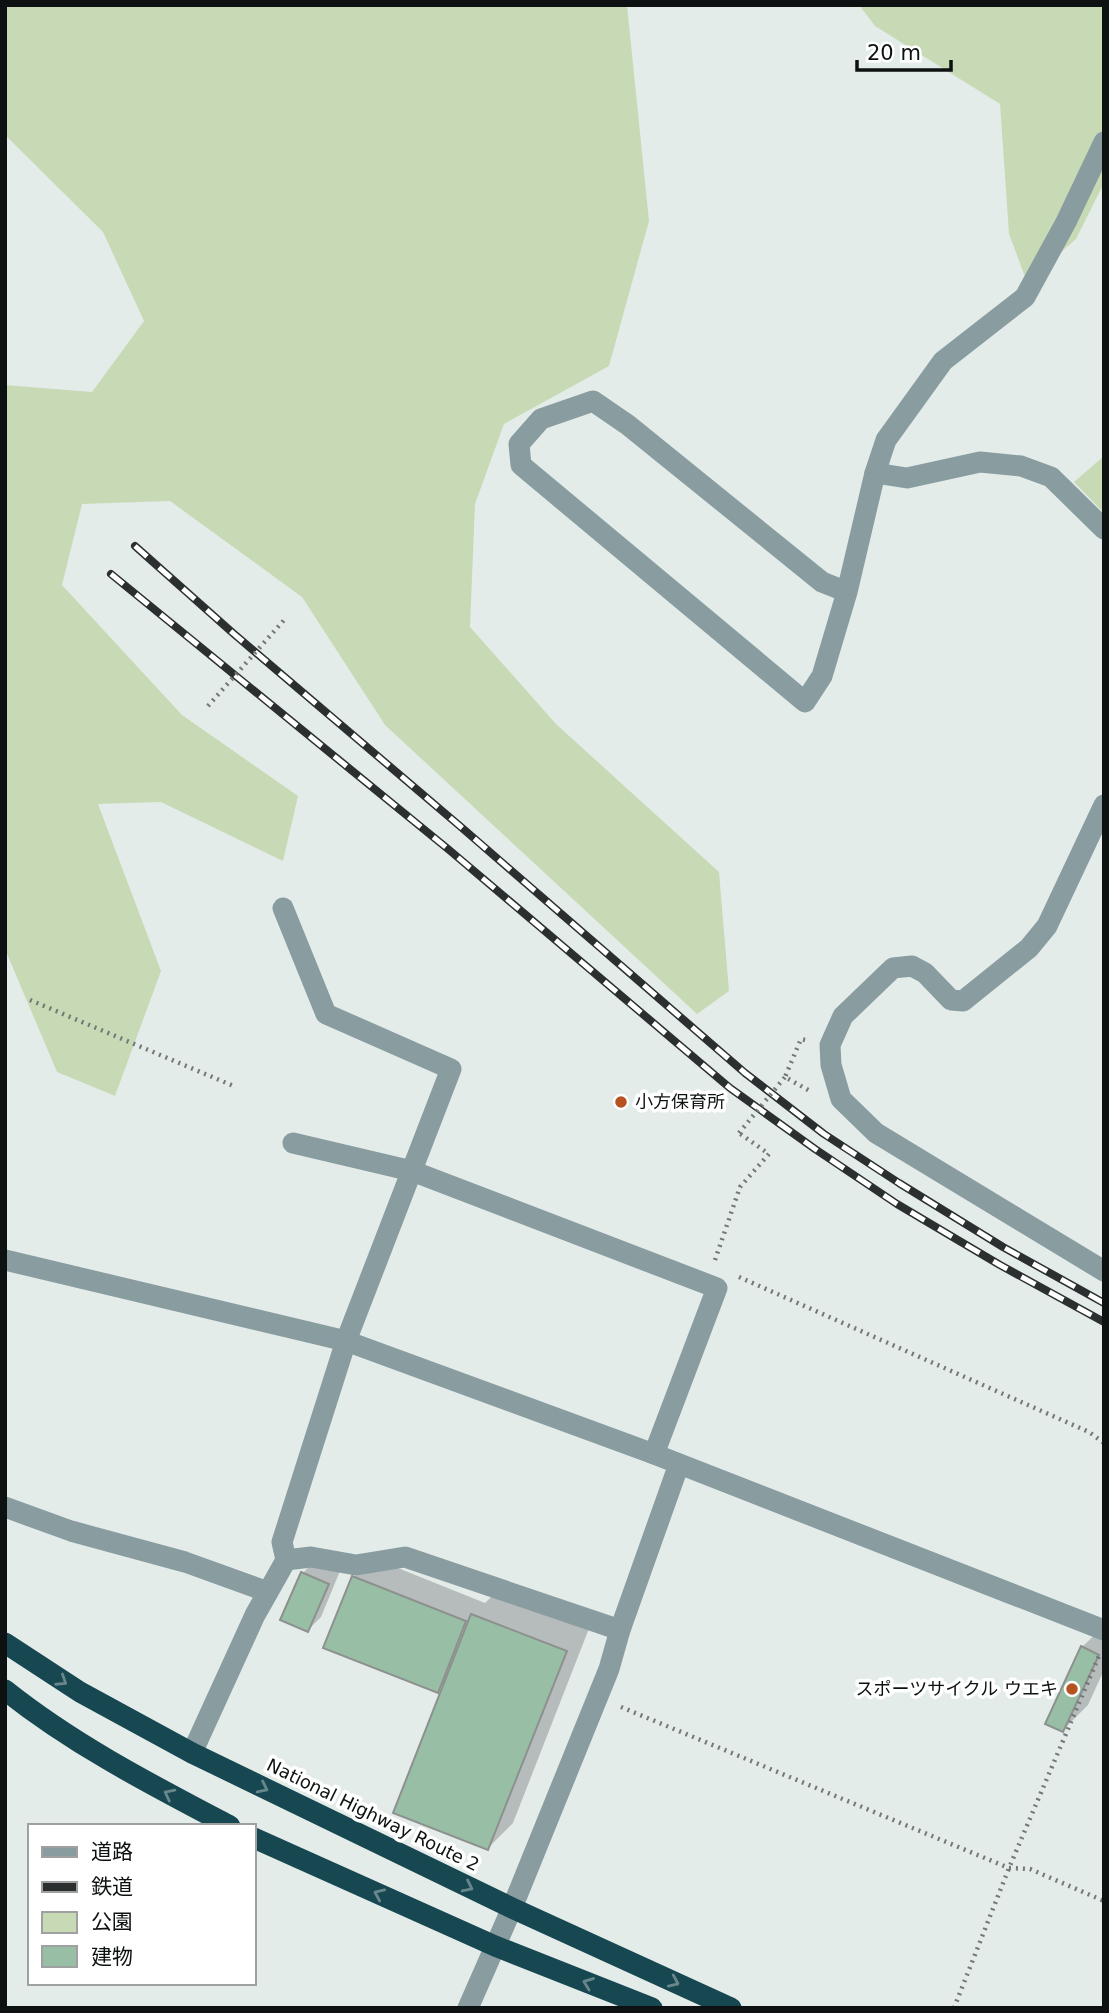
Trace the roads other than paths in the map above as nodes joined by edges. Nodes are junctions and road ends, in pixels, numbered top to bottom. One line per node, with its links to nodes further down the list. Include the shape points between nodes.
1 (1104, 142): 2 (street, via 1025,297 943,361 886,440)
2 (875, 473): 3 (street, via 906,478 980,462 1021,466 1051,477); 4 (street)
3 (1104, 529)
4 (847, 592): 4 (street, via 822,677 805,702 521,465 519,444 541,419 593,401 822,582)
5 (1104, 805): 10 (street, via 1047,926 1029,948 963,1001 951,1000 912,966 893,968 843,1016 830,1045 841,1099 876,1133)
6 (283, 908): 8 (street, via 326,1014 452,1069)
7 (293, 1143): 8 (street)
8 (412, 1171): 11 (street); 12 (street, via 717,1288)
9 (5, 1260): 11 (street)
10 (1104, 1272)
11 (346, 1340): 12 (street); 15 (street, via 282,1542)
12 (654, 1454): 13 (street)
13 (679, 1464): 17 (street); 18 (street)
14 (5, 1507): 16 (street)
15 (286, 1560): 16 (street); 17 (street, via 311,1557 356,1564 405,1557)
16 (268, 1592): 21 (street)
17 (620, 1630): 24 (street, via 598,1697)
18 (1104, 1630)
19 (5, 1643): 21 (highway, National Highway Route 2, one-way to 21, via 80,1692)
20 (5, 1690): 22 (highway, one-way to 20, via 138,1778)
21 (192, 1753): 24 (highway, National Highway Route 2, one-way to 24)
22 (226, 1824)
23 (256, 1839): 25 (highway, one-way to 23)
24 (512, 1908): 25 (street); 28 (highway, National Highway Route 2, one-way to 28)
25 (495, 1946): 26 (street); 27 (highway, one-way to 25)
26 (468, 2008)
27 (652, 2008)
28 (731, 2008)

